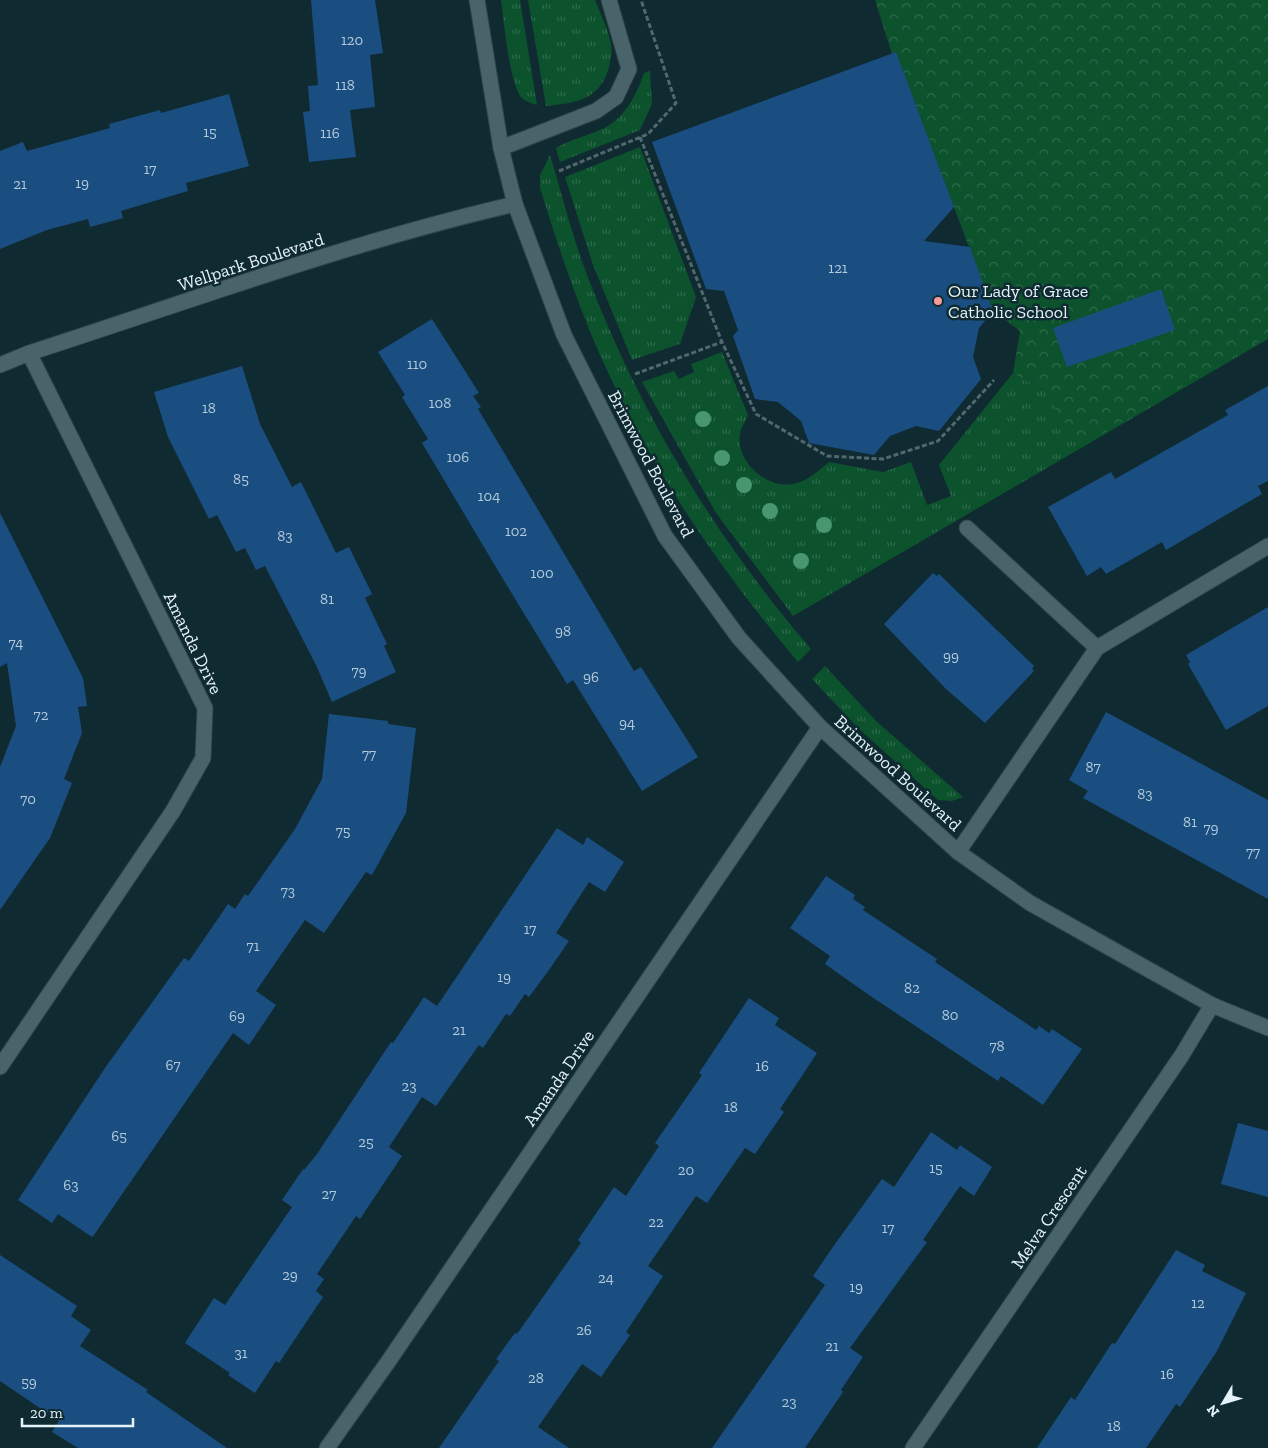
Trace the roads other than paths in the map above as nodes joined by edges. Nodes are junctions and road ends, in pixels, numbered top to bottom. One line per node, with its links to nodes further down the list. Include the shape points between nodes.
1 (477, 0): 3 (street, Brimwood Boulevard)
2 (609, 0): 3 (street, via 630,69 616,96 596,111)
3 (501, 148): 4 (street, Brimwood Boulevard)
4 (516, 204): 5 (street, Wellpark Boulevard, via 291,268); 10 (street, Brimwood Boulevard, via 564,335 666,536 739,638)
5 (29, 353): 6 (street, Wellpark Boulevard); 14 (street, Amanda Drive, via 205,708 203,758 174,810)
6 (0, 365)
7 (967, 528): 9 (street)
8 (1268, 546): 9 (street, Brimwood Boulevard)
9 (1097, 648): 11 (street, Brimwood Boulevard)
10 (820, 728): 11 (street, Brimwood Boulevard); 15 (street, Amanda Drive)
11 (958, 852): 12 (street, Brimwood Boulevard, via 1030,902)
12 (1212, 1005): 13 (street, Brimwood Boulevard); 16 (street, Melva Crescent, via 1182,1055)
13 (1268, 1028)
14 (0, 1067)
15 (327, 1448)
16 (913, 1448)

